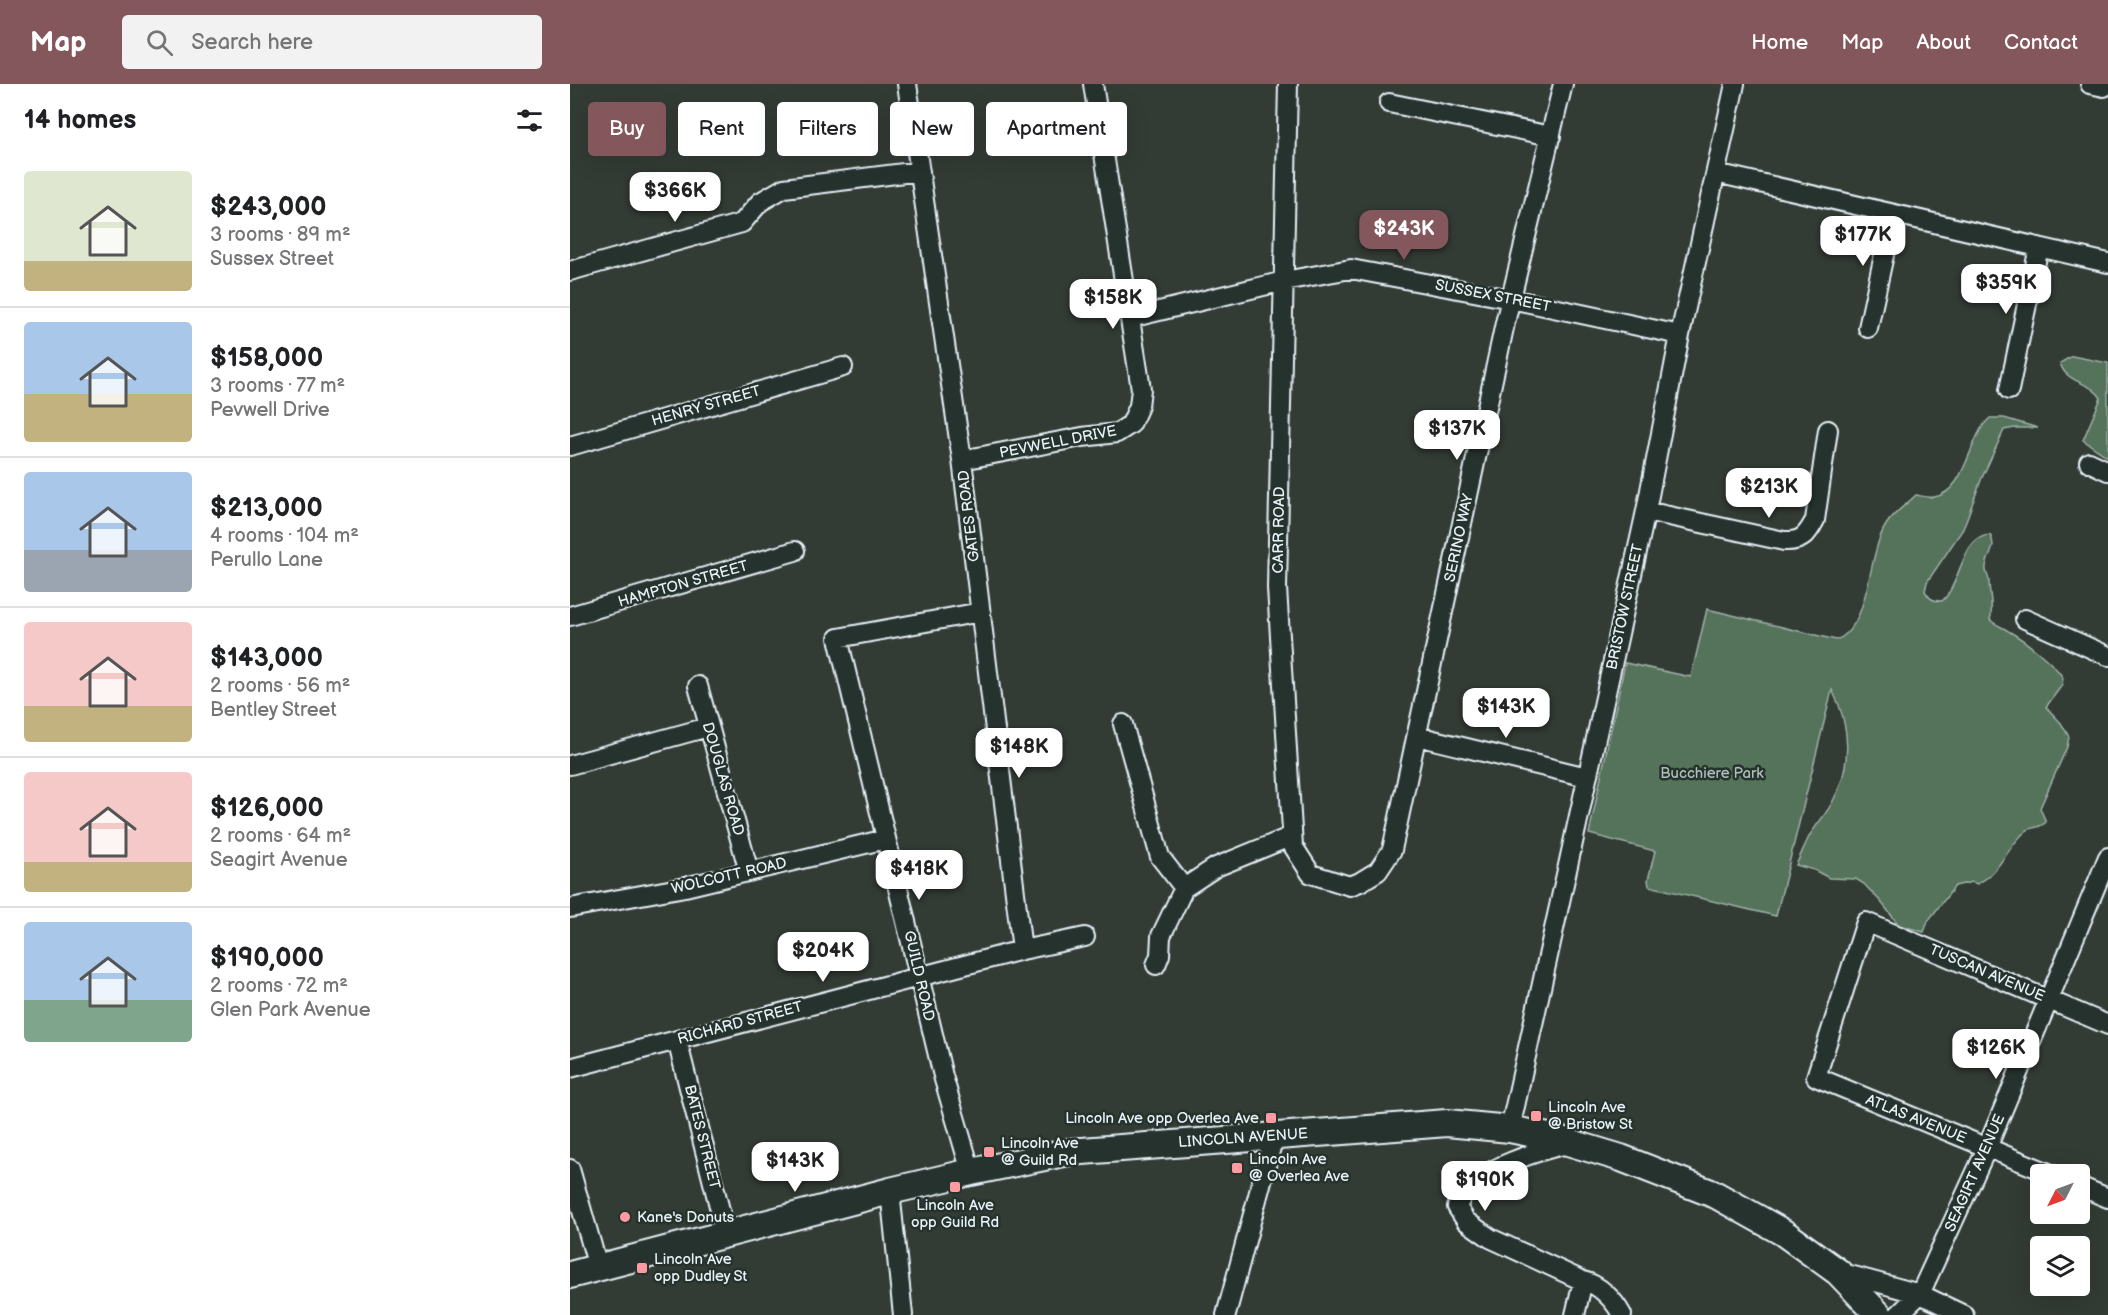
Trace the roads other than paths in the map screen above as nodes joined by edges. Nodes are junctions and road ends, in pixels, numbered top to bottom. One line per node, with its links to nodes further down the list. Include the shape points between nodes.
1 (907, 84): 8 (street, GATES ROAD)
2 (1093, 84): 16 (street, PEVWELL DRIVE)
3 (1288, 84): 14 (street, CARR ROAD)
4 (1563, 84): 7 (street, SERINO WAY)
5 (1735, 84): 9 (street, BRISTOW STREET)
6 (1389, 103): 7 (street)
7 (1551, 136): 15 (street, SERINO WAY)
8 (920, 171): 13 (street, via 784,188 760,202 742,223); 23 (street, GATES ROAD)
9 (1716, 173): 10 (street); 18 (street, BRISTOW STREET)
10 (1893, 214): 11 (street); 17 (street)
11 (2039, 247): 12 (street); 20 (street)
12 (2108, 263)
13 (570, 271)
14 (1284, 281): 15 (street, SUSSEX STREET, via 1351,269); 16 (street, SUSSEX STREET); 38 (street, CARR ROAD, via 1277,588)
15 (1511, 299): 18 (street, SUSSEX STREET); 35 (street, SERINO WAY)
16 (1130, 318): 23 (street, PEVWELL DRIVE, via 1141,389 1131,424 1117,433)
17 (1868, 328)
18 (1680, 335): 26 (street, BRISTOW STREET)
19 (843, 367): 22 (street, HENRY STREET)
20 (2009, 390)
21 (1828, 430): 26 (street, via 1815,520 1801,540 1784,541)
22 (570, 446)
23 (962, 460): 28 (street, GATES ROAD)
24 (2089, 462): 25 (street)
25 (2108, 471)
26 (1646, 511): 37 (street, BRISTOW STREET)
27 (795, 551): 29 (street, HAMPTON STREET)
28 (981, 612): 39 (street, GUILD ROAD, via 838,638); 46 (street, GATES ROAD)
29 (570, 616)
30 (2025, 619): 31 (street)
31 (2108, 656)
32 (698, 686): 34 (street, DOUGLAS ROAD)
33 (1123, 724): 43 (street, via 1160,857)
34 (708, 727): 36 (street); 42 (street, DOUGLAS ROAD)
35 (1417, 736): 37 (street); 40 (street, SERINO WAY)
36 (570, 765)
37 (1587, 777): 54 (street, BRISTOW STREET)
38 (1292, 836): 40 (street, CARR ROAD, via 1293,846 1311,874 1350,886 1378,871); 43 (street, via 1216,867)
39 (886, 839): 42 (street, WOLCOTT ROAD); 48 (street, GUILD ROAD)
40 (1391, 852)
41 (2108, 856): 49 (street, SEAGIRT AVENUE)
42 (749, 872): 44 (street, WOLCOTT ROAD)
43 (1184, 888): 47 (street, via 1161,936)
44 (570, 908)
45 (1085, 937): 46 (street, RICHARD STREET)
46 (1022, 950): 48 (street, RICHARD STREET)
47 (1156, 965)
48 (919, 977): 51 (street, RICHARD STREET); 60 (street, GUILD ROAD)
49 (2049, 1000): 50 (street, TUSCAN AVENUE); 53 (street, TUSCAN AVENUE, via 1866,922); 57 (street, SEAGIRT AVENUE)
50 (2108, 1025)
51 (677, 1040): 52 (street, RICHARD STREET); 64 (street, BATES STREET)
52 (570, 1068)
53 (1816, 1077): 57 (street, ATLAS AVENUE)
54 (1510, 1129): 55 (main road, LINCOLN AVENUE, via 1448,1123); 56 (main road, LINCOLN AVENUE)
55 (1274, 1136): 60 (main road, LINCOLN AVENUE, via 1069,1152); 71 (street)
56 (1571, 1143): 66 (main road, LINCOLN AVENUE, via 1716,1195 1784,1233); 68 (street, via 1538,1151 1484,1175 1463,1194 1457,1207 1466,1221 1490,1238)
57 (1987, 1148): 58 (street, ATLAS AVENUE); 69 (street, SEAGIRT AVENUE)
58 (2030, 1165)
59 (570, 1169): 65 (street)
60 (971, 1172): 61 (main road, LINCOLN AVENUE)
61 (890, 1191): 64 (main road, LINCOLN AVENUE); 70 (street)
62 (2090, 1191): 63 (street)
63 (2108, 1198)
64 (726, 1234): 65 (main road, LINCOLN AVENUE)
65 (598, 1267): 67 (main road, LINCOLN AVENUE)
66 (1838, 1272): 69 (street); 74 (main road, LINCOLN AVENUE)
67 (570, 1275)
68 (1583, 1281): 72 (street); 73 (street, via 1606,1294)
69 (1920, 1294): 75 (street, SEAGIRT AVENUE); 76 (street)
70 (903, 1315)
71 (1226, 1315)
72 (1575, 1315)
73 (1622, 1315)
74 (1879, 1315)
75 (1898, 1315)
76 (1964, 1315)

